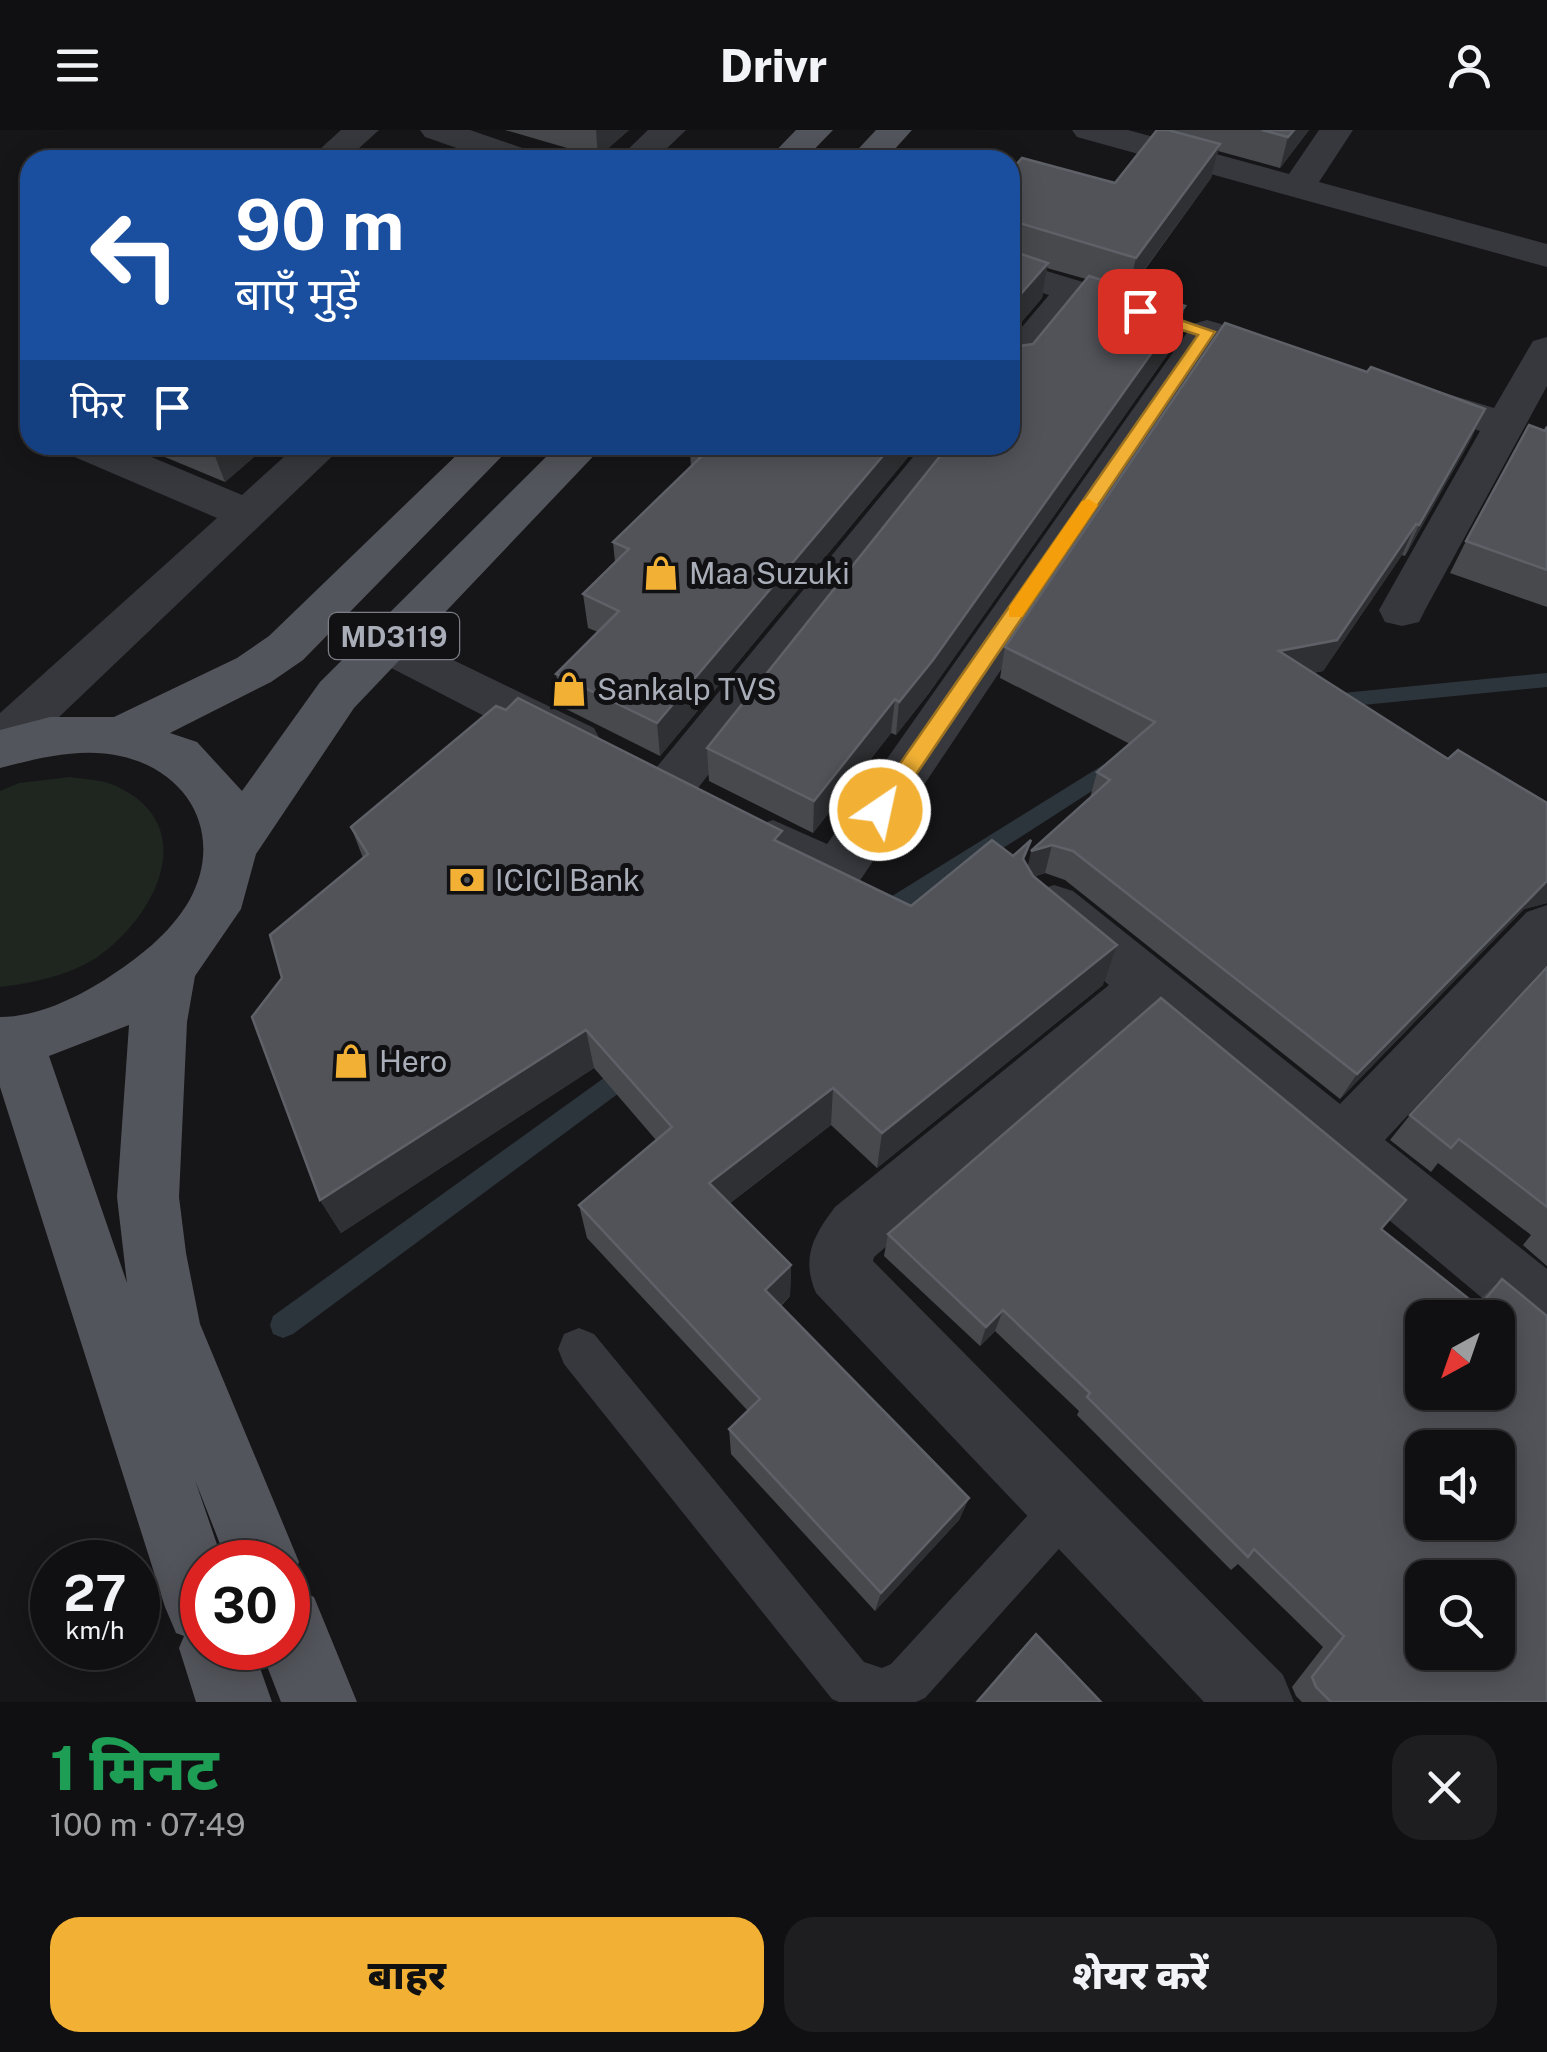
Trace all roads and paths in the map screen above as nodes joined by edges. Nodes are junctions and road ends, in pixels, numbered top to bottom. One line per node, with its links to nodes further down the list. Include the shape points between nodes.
1 (362, 130): 8 (street)
2 (437, 130): 9 (street)
3 (670, 130): 10 (street)
4 (816, 130): 11 (main road)
5 (895, 130): 12 (main road)
6 (1089, 130): 13 (street)
7 (1336, 130): 13 (street)
8 (337, 150)
9 (495, 150)
10 (646, 150)
11 (795, 150)
12 (874, 150)
13 (1298, 186): 14 (street)
14 (1547, 256)
15 (1020, 274): 16 (street)
16 (1074, 290): 18 (street); 31 (street, via 1226,338 836,874)
17 (1547, 349): 20 (street)
18 (1020, 356)
19 (1374, 385): 20 (street)
20 (1504, 425): 27 (street)
21 (108, 455): 26 (street)
22 (311, 455): 26 (street)
23 (482, 455): 30 (main road, MD3119, via 286,648)
24 (573, 455): 28 (main road, MD3119)
25 (938, 455): 31 (street)
26 (247, 514): 29 (street)
27 (1402, 610)
28 (386, 644): 31 (street); 32 (main road, MD3119, via 338,695)
29 (17, 733): 30 (main road)
30 (120, 736): 32 (main road, via 179,756 218,795)
31 (671, 789)
32 (231, 848): 35 (main road, via 214,909)
33 (1044, 899): 36 (street)
34 (1547, 928): 38 (street)
35 (168, 968): 37 (main road, via 98,1015); 42 (main road, via 158,1022 148,1197 154,1253 168,1324)
36 (1152, 984): 38 (street); 41 (street, via 857,1228 844,1246 839,1271)
37 (7, 1042): 43 (main road)
38 (1343, 1142): 39 (street)
39 (1547, 1310)
40 (578, 1350): 41 (lane, via 848,1682 882,1692 908,1680)
41 (1068, 1506): 48 (street)
42 (254, 1540)
43 (180, 1543)
44 (223, 1670): 46 (main road)
45 (306, 1670): 47 (main road)
46 (234, 1702)
47 (319, 1702)
48 (1256, 1702)

